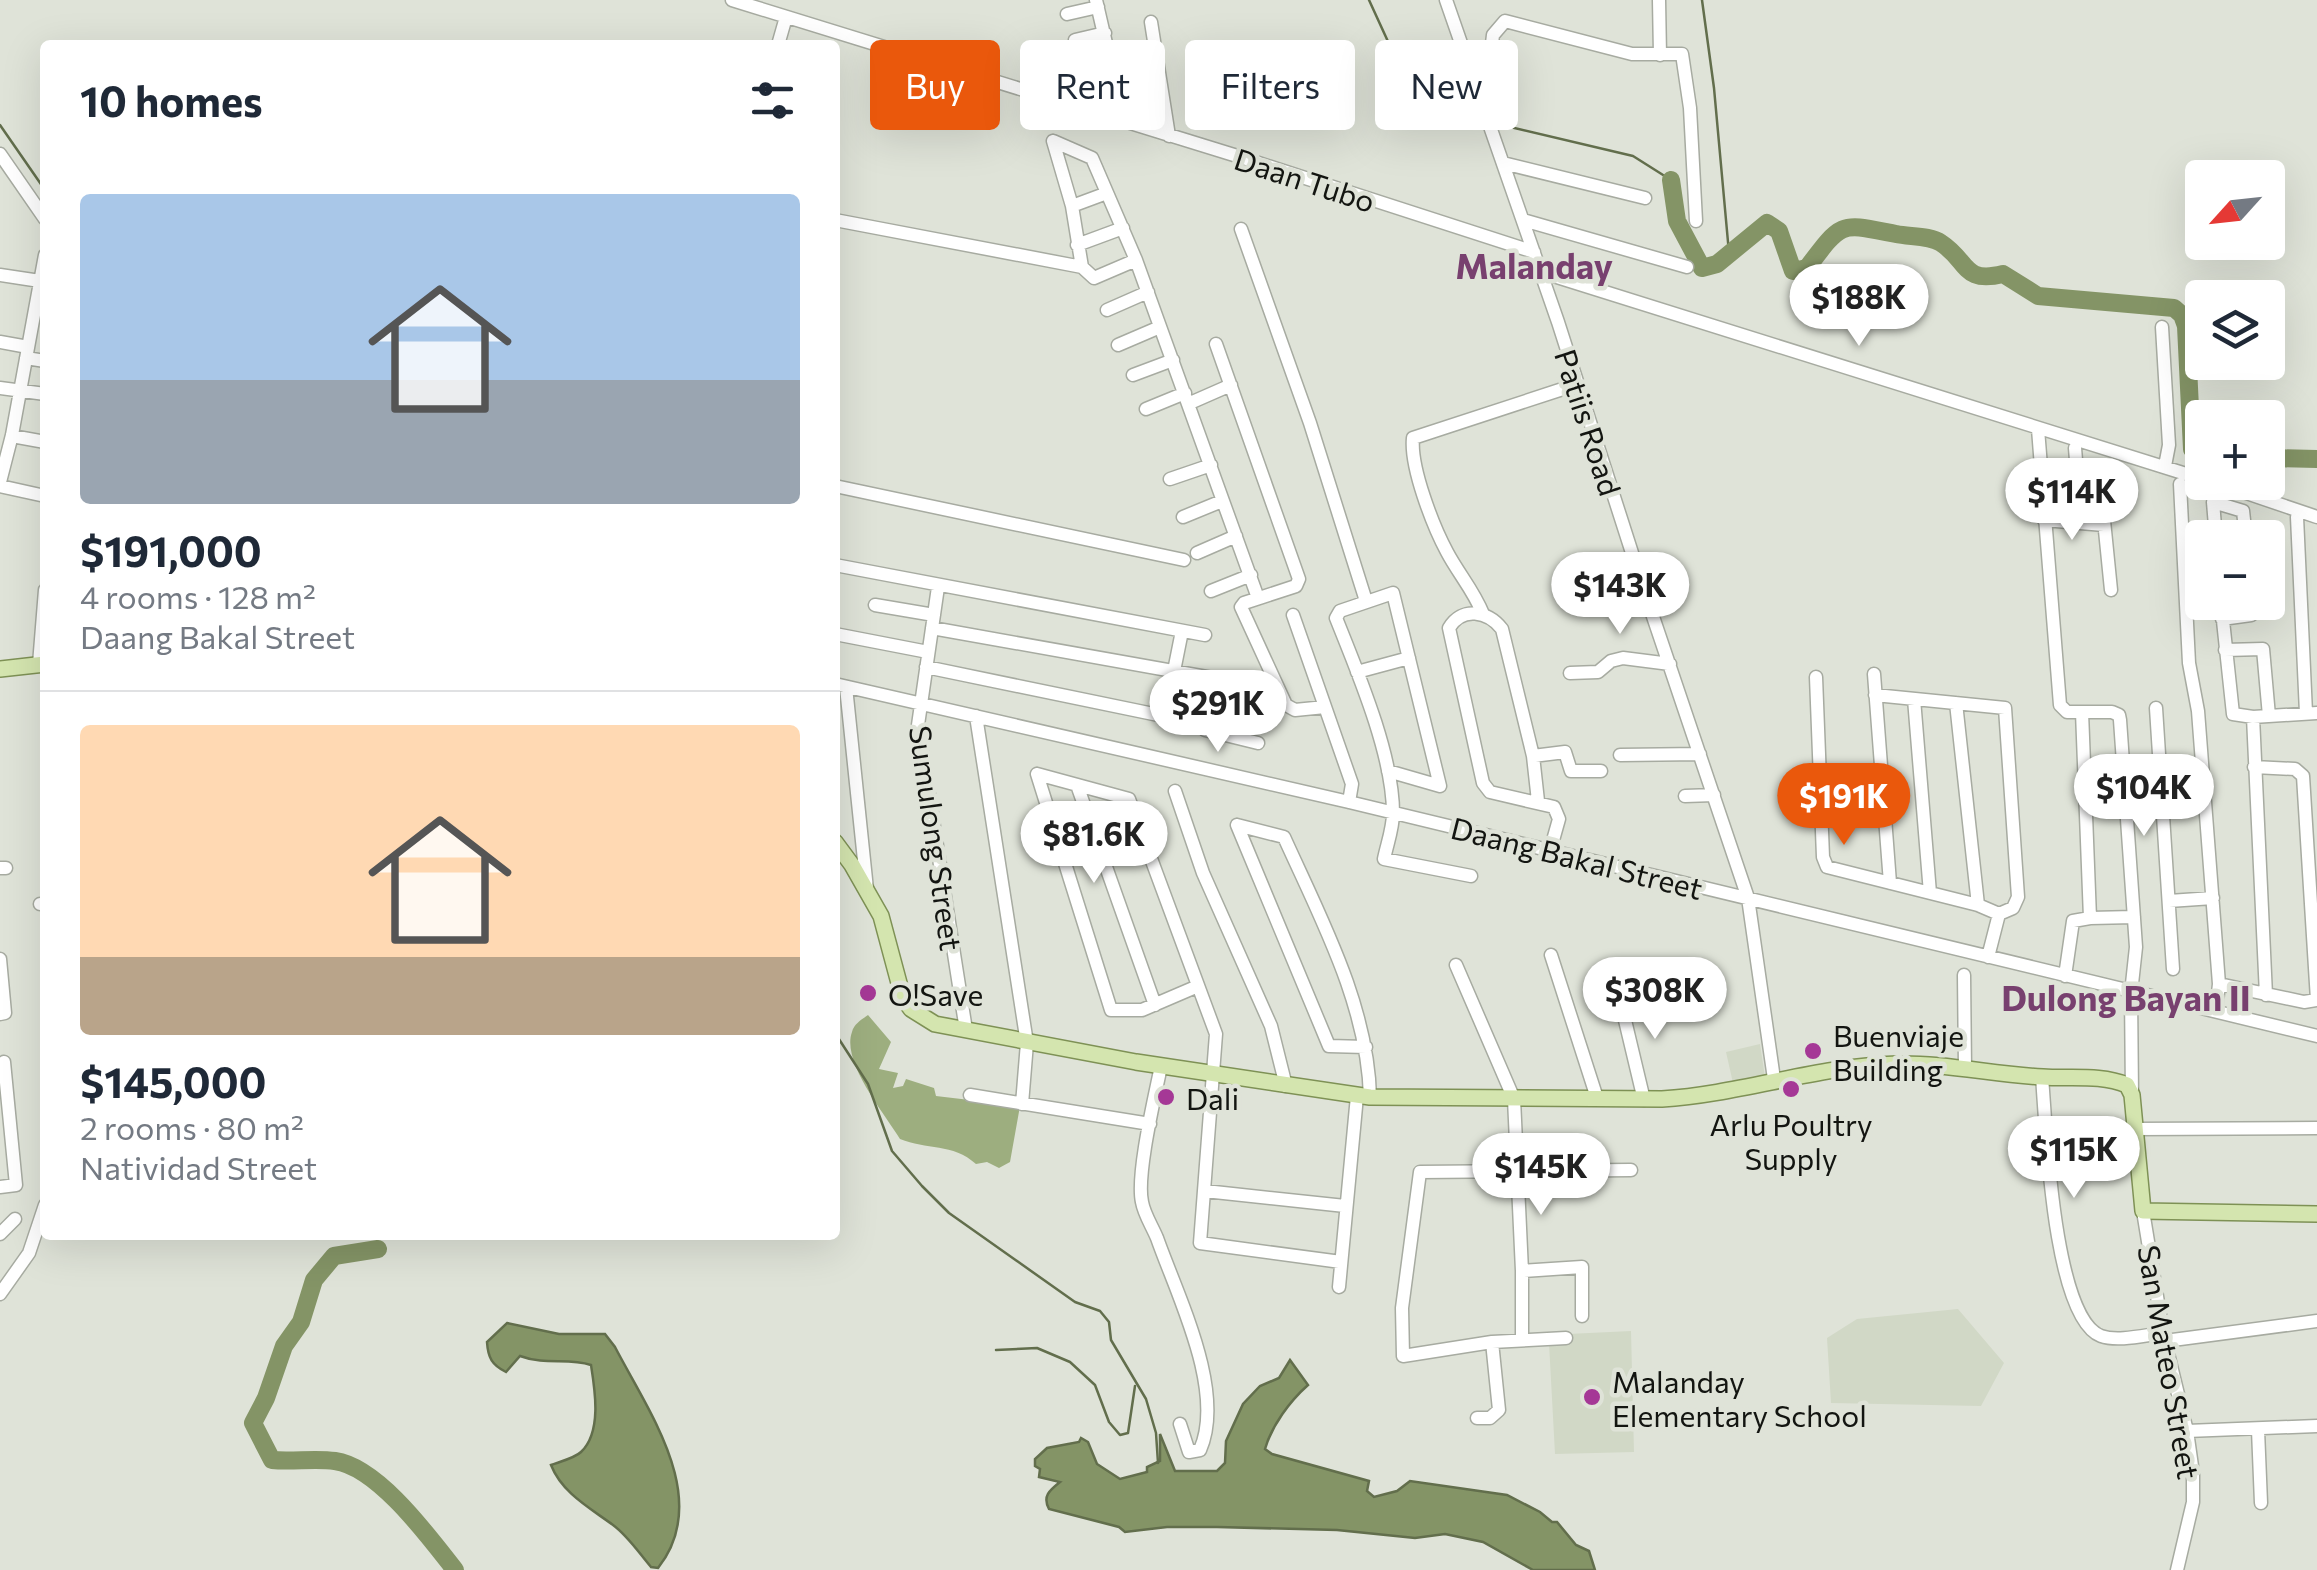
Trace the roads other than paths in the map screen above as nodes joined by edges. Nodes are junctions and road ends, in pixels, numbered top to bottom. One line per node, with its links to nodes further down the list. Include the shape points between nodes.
1 (732, 0): 6 (street, Daan Tubo)
2 (1446, 0): 12 (street, Patiis Road)
3 (1659, 0): 14 (street)
4 (1097, 4): 5 (street); 8 (street)
5 (1067, 14)
6 (786, 17): 9 (street); 15 (street, Daan Tubo)
7 (1151, 22): 18 (street)
8 (1106, 33): 10 (street); 11 (street)
9 (779, 40)
10 (1075, 40)
11 (1107, 40)
12 (1460, 40)
13 (1492, 40): 14 (street, via 1505,21)
14 (1660, 55): 27 (street, via 1682,54 1684,63)
15 (1020, 90)
16 (1150, 130): 18 (street, Daan Tubo)
17 (1492, 130): 20 (street, Patiis Road)
18 (1170, 136): 31 (street, Daan Tubo)
19 (0, 154): 24 (street)
20 (1504, 163): 22 (street); 25 (street, Patiis Road)
21 (1107, 192): 23 (street); 23 (street, via 1092,158 1052,142); 28 (street)
22 (1645, 198)
23 (1072, 206): 30 (street)
24 (40, 212)
25 (1523, 220): 31 (street, Patiis Road); 34 (street)
26 (840, 221): 33 (street)
27 (1696, 221)
28 (1123, 228): 30 (street); 32 (street)
29 (1241, 229): 86 (street)
30 (1077, 245): 33 (street)
31 (1534, 252): 35 (street, Patiis Road)
32 (1136, 260): 33 (street, via 1094,278); 38 (street)
33 (1082, 267)
34 (1687, 267)
35 (1540, 272): 50 (street, Patiis Road); 56 (street)
36 (0, 274): 37 (street)
37 (40, 282): 45 (street)
38 (1148, 292): 39 (street); 41 (street)
39 (1107, 310)
40 (2162, 326): 62 (street)
41 (1160, 327): 44 (street); 47 (street)
42 (0, 342): 45 (street)
43 (1216, 344): 49 (street)
44 (1118, 345)
45 (27, 353): 46 (street); 52 (street)
46 (40, 360)
47 (1173, 360): 48 (street); 54 (street)
48 (1132, 375)
49 (1230, 384): 54 (street); 85 (street, via 1299,579 1296,586)
50 (1578, 384): 88 (street, via 1413,438 1435,523); 99 (street, Patiis Road)
51 (0, 388): 52 (street)
52 (20, 390): 53 (street); 57 (street)
53 (40, 393)
54 (1188, 398): 55 (street); 60 (street)
55 (1146, 409)
56 (2038, 429): 62 (street); 75 (street)
57 (7, 438): 58 (street); 65 (street)
58 (40, 441)
59 (2075, 448): 61 (street)
60 (1211, 465): 64 (street); 71 (street)
61 (2078, 466): 77 (street); 78 (street, via 2099,471)
62 (2165, 466): 63 (street)
63 (2185, 476)
64 (1170, 479)
65 (0, 484): 68 (street)
66 (2180, 484): 143 (street)
67 (840, 487): 79 (street, via 1190,556)
68 (40, 495)
69 (2227, 500): 76 (street)
70 (2255, 500): 74 (street)
71 (1222, 501): 72 (street); 79 (street)
72 (1183, 517)
73 (2297, 517): 117 (street)
74 (2317, 517)
75 (2044, 520): 77 (street); 116 (street, via 2060,705)
76 (2244, 520)
77 (2081, 522): 78 (street)
78 (2104, 525): 83 (street)
79 (1236, 536): 81 (street)
80 (840, 566): 82 (street)
81 (1251, 575): 84 (street); 85 (street)
82 (938, 587): 91 (street, Sumulong Street); 92 (street)
83 (2111, 590)
84 (1210, 591)
85 (1258, 598): 114 (street, via 1241,607 1282,701 1294,710)
86 (1366, 601): 97 (street, via 1396,596); 103 (street, via 1337,613)
87 (875, 605): 91 (street)
88 (1483, 614): 125 (street, via 1502,629); 133 (street, via 1464,615 1449,628 1481,776 1490,792)
89 (1293, 615): 114 (street)
90 (2222, 620): 95 (street)
91 (933, 622): 96 (street, Sumulong Street); 102 (street)
92 (1182, 631): 94 (street); 102 (street)
93 (840, 635): 96 (street)
94 (1204, 635)
95 (2225, 650): 119 (street, via 2263,649); 120 (street, via 2233,714)
96 (928, 652): 100 (street, Sumulong Street)
97 (1409, 658): 103 (street); 128 (street, via 1440,786)
98 (40, 664): 101 (main road)
99 (1670, 664): 104 (street, via 1623,658 1598,672); 123 (street, Patiis Road)
100 (926, 667): 112 (street, Sumulong Street); 121 (street)
101 (0, 669)
102 (1174, 670): 107 (street)
103 (1357, 672): 128 (street)
104 (1570, 673)
105 (1874, 674): 109 (street)
106 (1816, 677): 139 (street, via 1824,864)
107 (1229, 682)
108 (841, 686): 112 (street, Daang Bakal Street); 140 (street)
109 (1875, 695): 110 (street); 139 (street)
110 (1914, 699): 113 (street); 141 (street)
111 (1202, 702): 121 (street)
112 (919, 704): 118 (street, Daang Bakal Street); 164 (street, Sumulong Street)
113 (1956, 704): 145 (street); 146 (street, via 2005,708 2018,897)
114 (1326, 707): 134 (street, via 1352,784)
115 (2156, 708): 144 (street)
116 (2082, 712): 147 (street, via 2118,715); 148 (street)
117 (2312, 713): 119 (street)
118 (976, 716): 134 (street, Daang Bakal Street); 166 (street)
119 (2269, 716): 120 (street)
120 (2253, 717): 126 (street)
121 (1197, 723): 122 (street)
122 (1258, 743)
123 (1700, 754): 124 (street); 131 (street, Patiis Road)
124 (1620, 755)
125 (1532, 756): 127 (street, via 1566,752 1570,771); 133 (street)
126 (2254, 766): 160 (street); 160 (street, via 2295,769 2303,776 2317,1000)
127 (1600, 770)
128 (1388, 771): 135 (street)
129 (1076, 785): 157 (street, via 1129,798); 161 (street); 161 (street, via 1036,774 1111,1010)
130 (1175, 791): 175 (street, via 1203,873 1271,1026)
131 (1714, 795): 132 (street); 142 (street, Patiis Road)
132 (1685, 796)
133 (1538, 801): 137 (street, via 1559,818)
134 (1350, 802): 135 (street, Daang Bakal Street)
135 (1393, 812): 137 (street, Daang Bakal Street); 138 (street, via 1384,859)
136 (840, 849): 140 (main road)
137 (1550, 851): 142 (street, Daang Bakal Street)
138 (1471, 876)
139 (1890, 883): 141 (street)
140 (867, 889): 164 (main road, via 903,998 924,1018)
141 (1930, 893): 145 (street)
142 (1748, 898): 150 (street, Daang Bakal Street); 173 (street, Patiis Road)
143 (2212, 898): 144 (street); 156 (street)
144 (2170, 901): 153 (street)
145 (1978, 905): 146 (street)
146 (1999, 914): 150 (street)
147 (2134, 917): 148 (street); 158 (street)
148 (2090, 918): 155 (street, via 2072,924)
149 (1551, 955): 179 (street)
150 (1988, 957): 155 (street, Daang Bakal Street)
151 (0, 959): 163 (street)
152 (1456, 965): 180 (street)
153 (2173, 969)
154 (1964, 976): 170 (street)
155 (2065, 976): 158 (street, Daang Bakal Street)
156 (2219, 984): 160 (street); 162 (street)
157 (1198, 986): 161 (street); 171 (street, via 1216,1034)
158 (2131, 993): 162 (street, Daang Bakal Street); 177 (street)
159 (1619, 995): 181 (street)
160 (2266, 995)
161 (1156, 1005)
162 (2216, 1011): 165 (street, Daang Bakal Street)
163 (0, 1014)
164 (966, 1030): 166 (main road)
165 (2317, 1036)
166 (1027, 1043): 169 (main road); 182 (street)
167 (1366, 1046): 167 (street, via 1333,944 1284,838 1237,825 1328,1046); 178 (street)
168 (4, 1062): 174 (street)
169 (1161, 1066): 171 (main road); 183 (street)
170 (1964, 1069): 172 (main road); 173 (main road, via 1898,1064)
171 (1212, 1074): 175 (main road); 189 (street)
172 (2042, 1077): 177 (main road, via 2116,1080); 202 (street, via 2050,1181 2078,1314 2108,1338)
173 (1774, 1079): 181 (main road, via 1702,1096)
174 (3, 1084): 188 (street, via 16,1185)
175 (1286, 1086): 178 (main road)
176 (970, 1095): 182 (street)
177 (2132, 1095): 185 (main road)
178 (1364, 1096): 180 (main road); 190 (street)
179 (1597, 1098): 180 (main road); 181 (main road)
180 (1514, 1099): 186 (street)
181 (1644, 1100)
182 (1022, 1104): 183 (street)
183 (1150, 1124): 207 (street, via 1141,1201 1198,1347 1207,1392 1201,1450 1192,1453)
184 (2317, 1128): 185 (street)
185 (2136, 1129): 191 (main road)
186 (1518, 1170): 187 (street); 197 (street); 205 (street, via 1420,1172 1402,1308 1403,1356)
187 (1631, 1170)
188 (0, 1187)
189 (1205, 1190): 190 (street); 196 (street, via 1200,1243)
190 (1346, 1206): 196 (street)
191 (2143, 1211): 192 (main road); 202 (street, San Mateo Street)
192 (2317, 1214)
193 (40, 1218): 199 (street, via 29,1253)
194 (0, 1221): 195 (street, via 14,1219)
195 (0, 1234)
196 (1341, 1262): 198 (street)
197 (1522, 1271): 200 (street, via 1582,1267); 204 (street)
198 (1339, 1287)
199 (0, 1294)
200 (1582, 1316)
201 (2317, 1322): 202 (street)
202 (2164, 1337): 210 (street, San Mateo Street)
203 (1566, 1338): 204 (street)
204 (1522, 1339): 205 (street)
205 (1492, 1342): 206 (street, via 1499,1410)
206 (1477, 1418)
207 (1180, 1424)
208 (2317, 1426): 209 (street)
209 (2258, 1430): 210 (street); 211 (street)
210 (2187, 1431): 212 (street, San Mateo Street, via 2194,1496)
211 (2262, 1503)
212 (2177, 1570)

